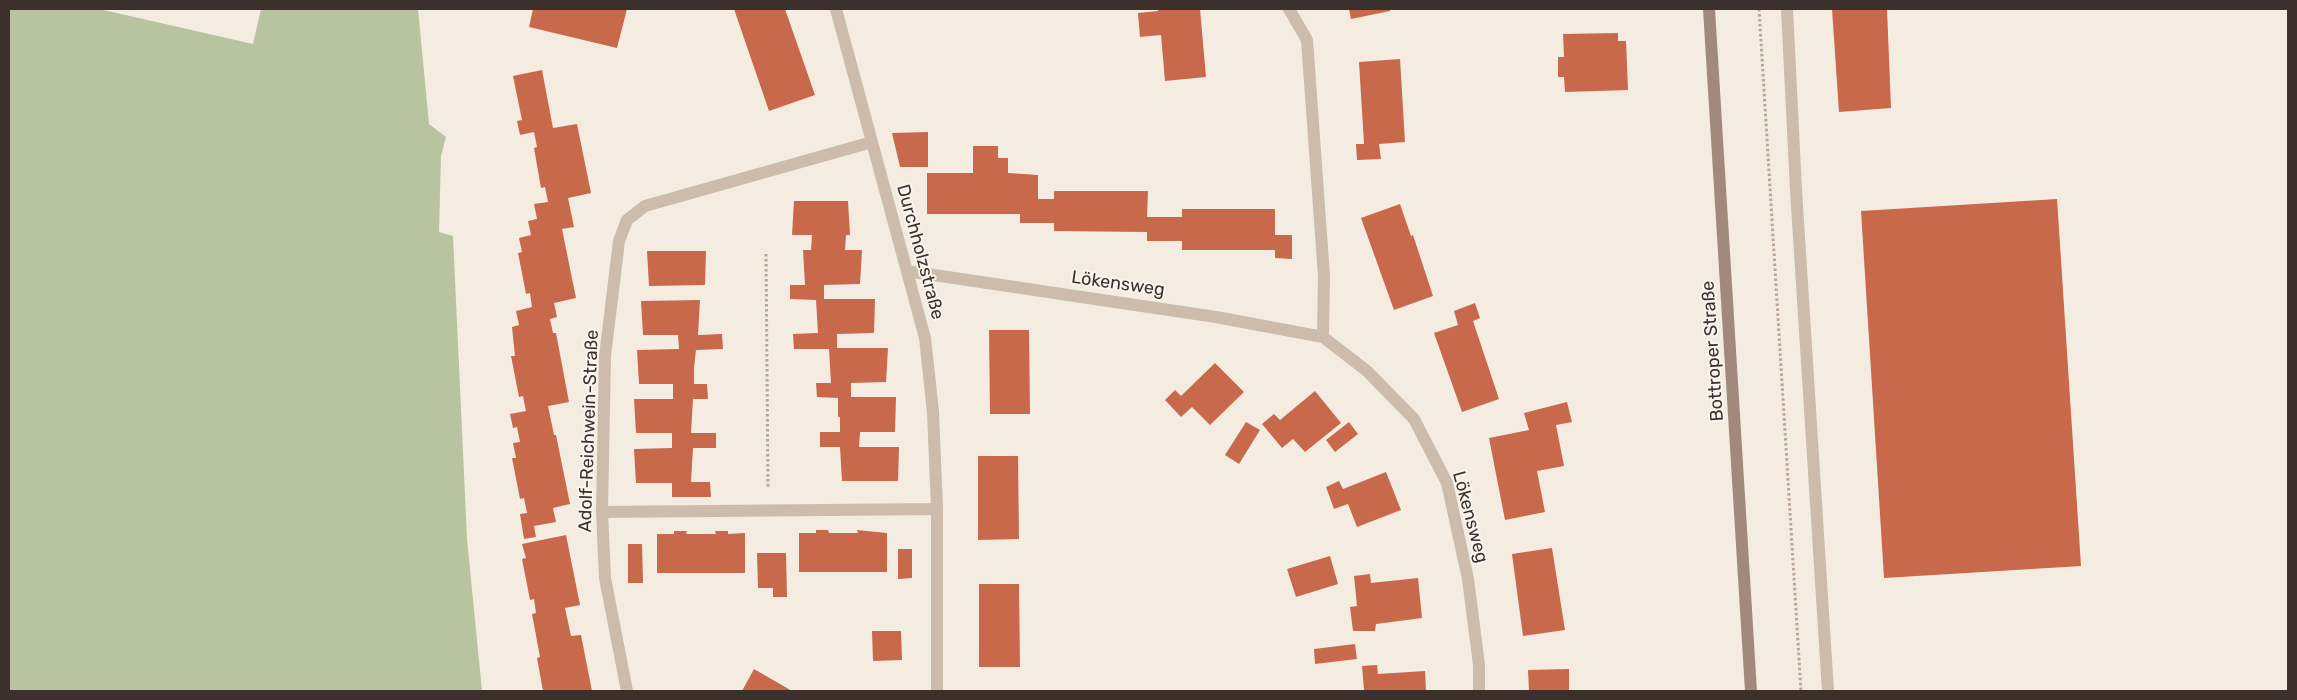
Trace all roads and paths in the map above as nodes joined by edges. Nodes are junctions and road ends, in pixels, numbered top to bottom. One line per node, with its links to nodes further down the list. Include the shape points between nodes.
1 (836, 9): 6 (street, Durchholzstraße)
2 (1289, 9): 9 (street, via 1307,40 1324,276)
3 (1709, 9): 16 (main road, Bottroper Straße)
4 (1759, 9): 17 (path)
5 (1787, 9): 18 (street)
6 (872, 142): 8 (street, Durchholzstraße); 12 (street, Adolf-Reichwein-Straße, via 645,206 627,220 619,241 605,356)
7 (766, 254): 11 (path)
8 (907, 271): 9 (street, Lökensweg, via 1216,317); 10 (street, Durchholzstraße, via 925,338 933,412)
9 (1323, 337): 15 (street, Lökensweg, via 1367,371 1414,419 1447,483 1468,579 1479,665)
10 (937, 509): 11 (street); 14 (street, Durchholzstraße)
11 (768, 511): 12 (street)
12 (602, 512): 13 (street, Adolf-Reichwein-Straße, via 605,578)
13 (627, 691)
14 (937, 691)
15 (1478, 691)
16 (1752, 691)
17 (1801, 691)
18 (1828, 691)

